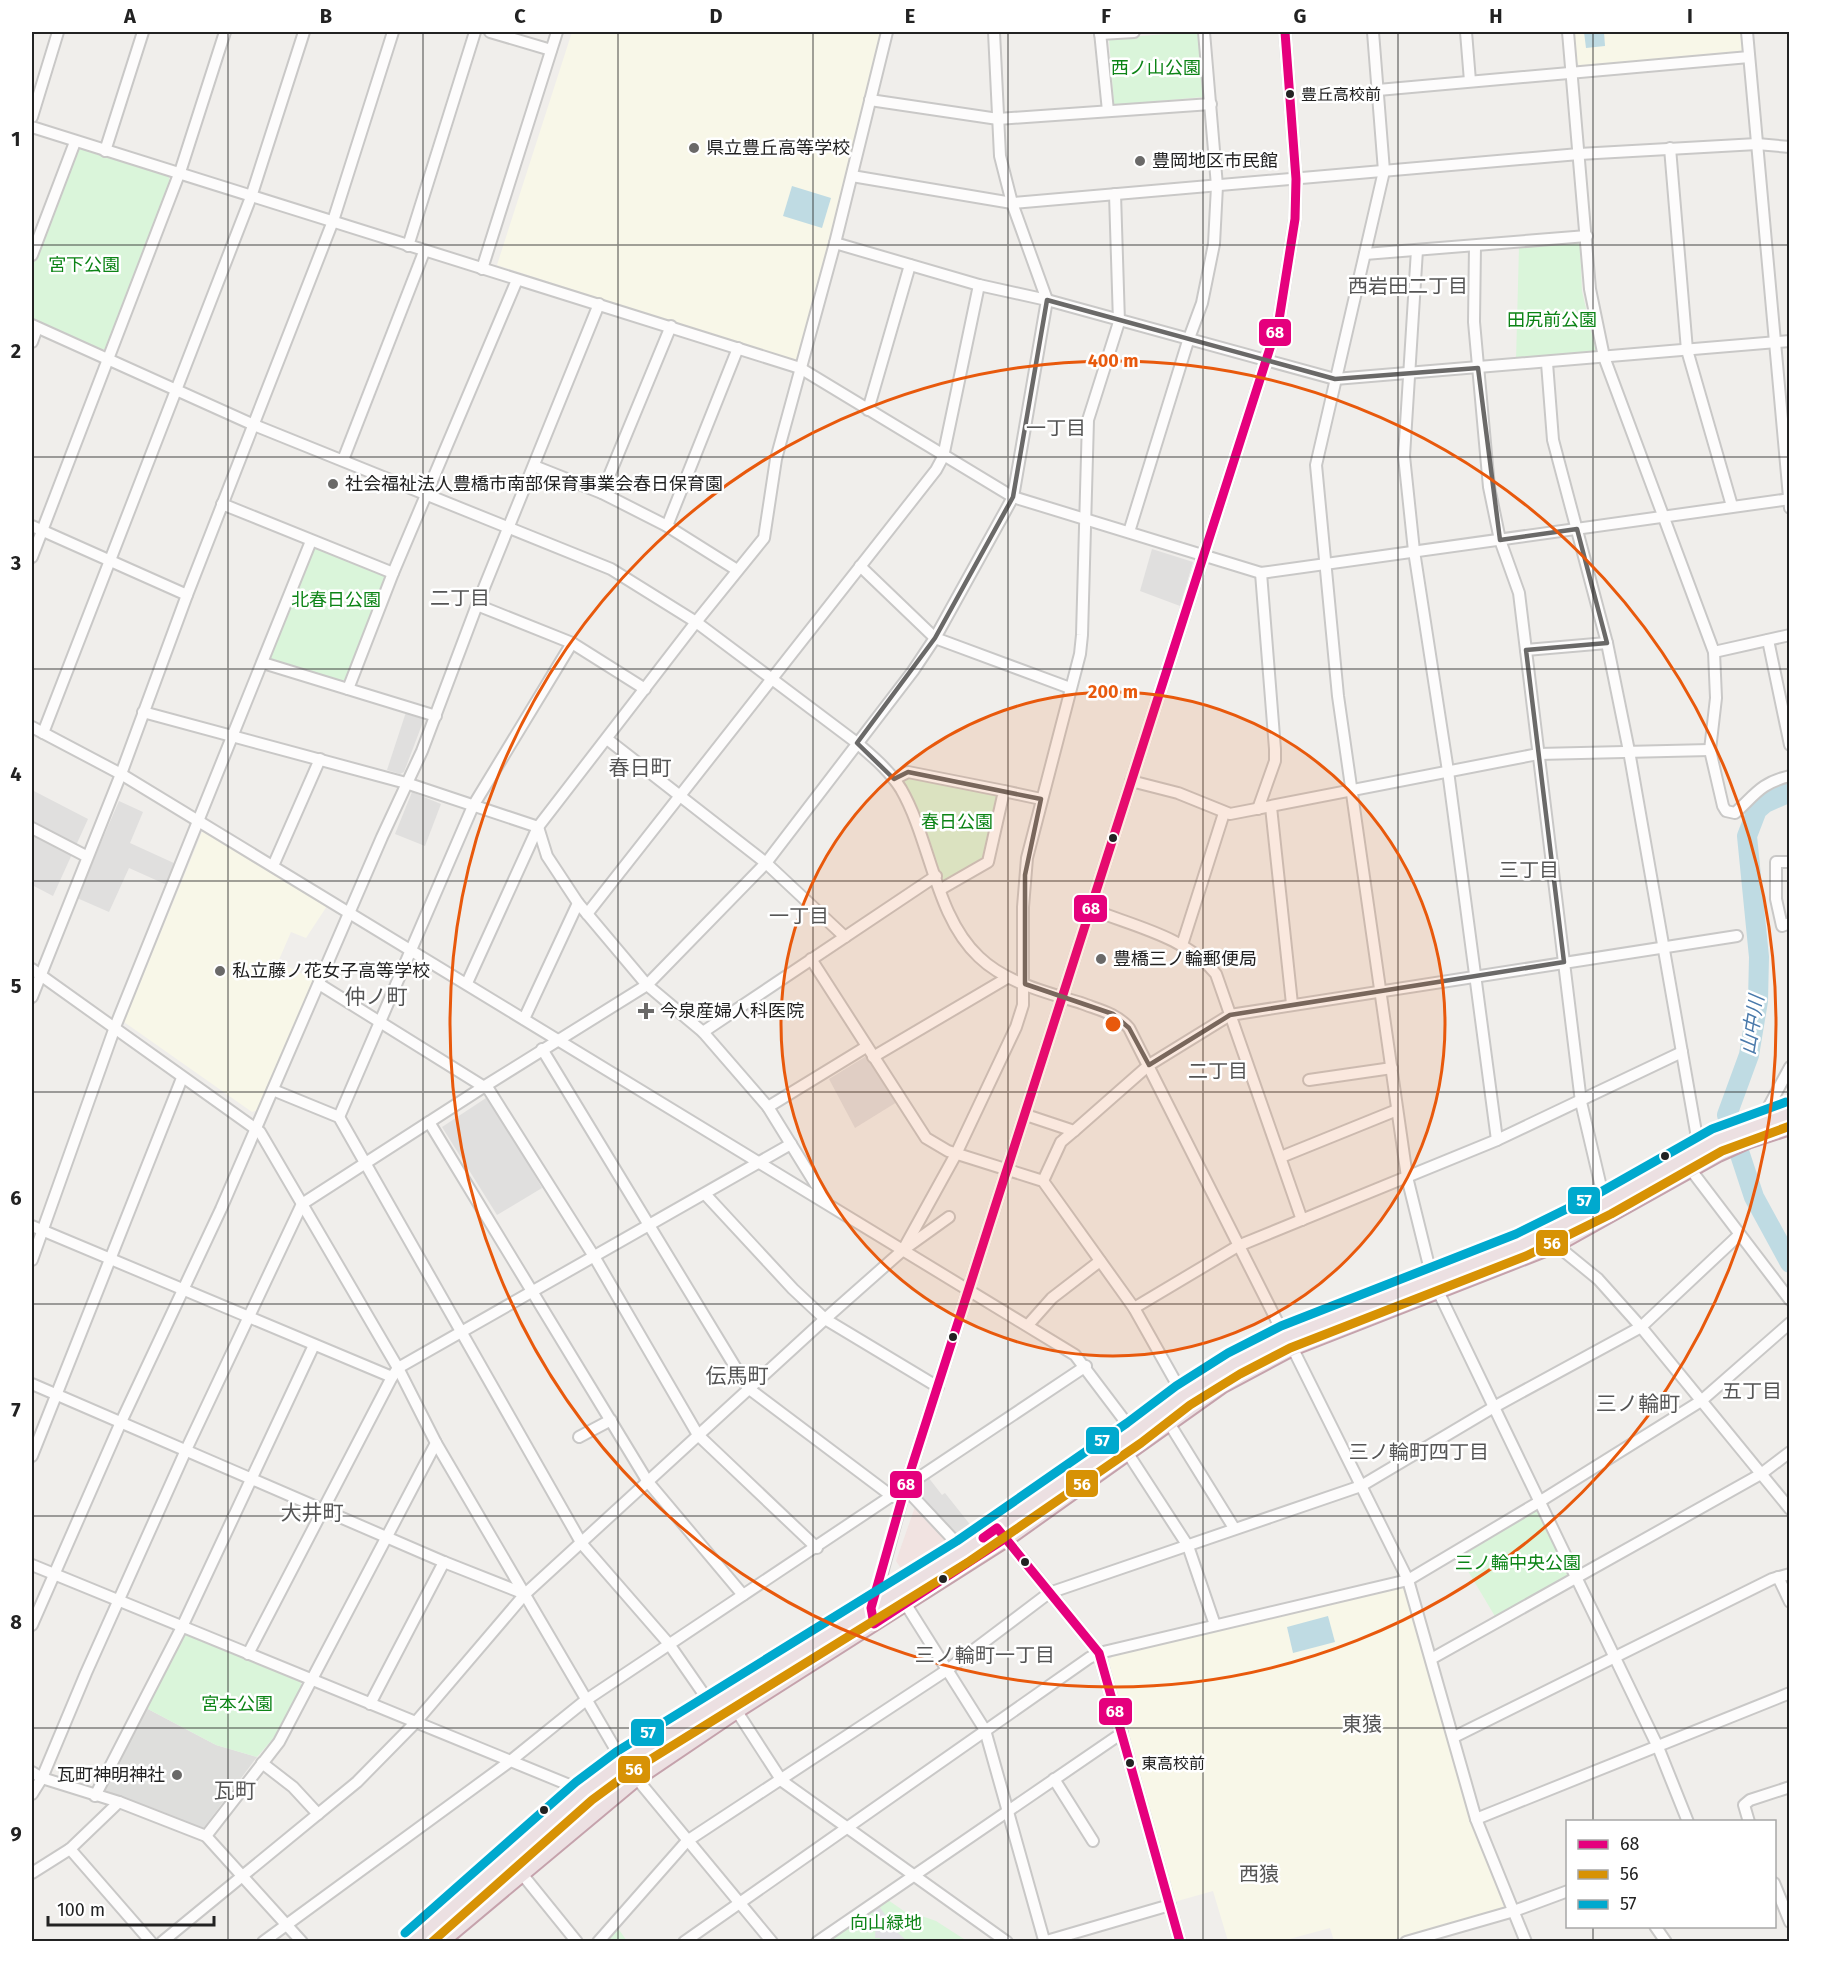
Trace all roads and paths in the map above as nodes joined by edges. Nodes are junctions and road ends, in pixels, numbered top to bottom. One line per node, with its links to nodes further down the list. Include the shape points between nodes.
1 (58, 32): 27 (street)
2 (143, 32): 34 (street)
3 (225, 32): 37 (street)
4 (304, 32): 42 (street)
5 (393, 32): 44 (street)
6 (475, 32): 47 (street)
7 (489, 32): 19 (street)
8 (557, 32): 19 (street)
9 (887, 32): 24 (street)
10 (994, 32): 28 (street)
11 (1134, 32): 18 (street)
12 (1204, 32): 25 (street)
13 (1286, 32): 39 (street)
14 (1373, 32): 23 (street)
15 (1466, 32): 22 (street)
16 (1568, 32): 21 (street)
17 (1747, 32): 20 (street)
18 (1100, 33): 26 (street)
19 (551, 51): 54 (street)
20 (1749, 57): 21 (street); 31 (street)
21 (1571, 73): 22 (street); 35 (street)
22 (1470, 81): 23 (street)
23 (1378, 90): 36 (street)
24 (870, 100): 28 (street); 38 (street)
25 (1211, 104): 26 (street); 40 (street)
26 (1108, 111): 28 (street)
27 (32, 117)
28 (998, 119): 43 (street, via 1000,156)
29 (32, 127): 30 (street)
30 (75, 142): 34 (street); 52 (street)
31 (1757, 144): 32 (street); 33 (street); 65 (street)
32 (1790, 147)
33 (1670, 148): 35 (street); 67 (street)
34 (105, 151): 37 (street)
35 (1579, 154): 36 (street); 45 (street)
36 (1384, 171): 39 (street); 51 (street)
37 (179, 173): 42 (street); 69 (street)
38 (852, 176): 43 (street); 46 (street)
39 (1296, 179): 40 (street); 70 (street, via 1291,256)
40 (1217, 186): 41 (street); 62 (street, via 1208,279)
41 (1115, 194): 43 (street); 59 (street)
42 (251, 197): 44 (street); 76 (street)
43 (1012, 203): 57 (street)
44 (333, 221): 47 (street); 78 (street)
45 (1587, 236): 48 (street); 68 (street, via 1590,289)
46 (835, 243): 53 (street); 72 (street)
47 (408, 246): 50 (street)
48 (1475, 246): 49 (street); 73 (street)
49 (1417, 250): 51 (street); 74 (street)
50 (424, 252): 54 (street); 80 (street)
51 (1365, 254): 75 (street)
52 (32, 255)
53 (910, 265): 56 (street); 77 (street)
54 (482, 269): 55 (street)
55 (517, 280): 58 (street); 83 (street)
56 (979, 285): 57 (street); 79 (street)
57 (1047, 300): 59 (street); 84 (street)
58 (599, 304): 60 (street); 81 (street)
59 (1119, 322): 62 (street); 89 (street, via 1088,420)
60 (671, 326): 66 (street); 82 (street)
61 (34, 327): 64 (street); 69 (street)
62 (1188, 341): 70 (street); 94 (street)
63 (1790, 341): 65 (street)
64 (32, 342)
65 (1775, 342): 67 (street); 85 (street)
66 (738, 348): 72 (street); 90 (street)
67 (1688, 350): 68 (street); 87 (street)
68 (1604, 357): 71 (street); 88 (street)
69 (108, 359): 76 (street); 91 (street)
70 (1265, 362): 75 (street); 98 (street)
71 (1547, 363): 73 (street); 93 (street, via 1553,440)
72 (800, 368): 77 (street); 103 (street, via 776,459 765,538)
73 (1478, 368): 74 (street); 95 (street, via 1489,487)
74 (1408, 374): 75 (street); 97 (street, via 1404,456)
75 (1335, 379): 101 (street, via 1316,465)
76 (176, 389): 78 (street); 100 (street)
77 (868, 410): 79 (street)
78 (255, 424): 80 (street); 86 (street)
79 (943, 457): 84 (street); 102 (street)
80 (343, 460): 83 (street)
81 (534, 466): 82 (street); 92 (street)
82 (602, 494): 90 (street)
83 (427, 495): 92 (street); 104 (street)
84 (1012, 497): 89 (street); 110 (street)
85 (1789, 502): 87 (street)
86 (222, 504): 96 (street); 106 (street)
87 (1732, 506): 88 (street)
88 (1664, 516): 93 (street); 115 (street)
89 (1086, 520): 94 (street); 118 (street, via 1082,635)
90 (667, 526): 103 (street)
91 (37, 528): 99 (street); 100 (street)
92 (509, 528): 107 (street); 108 (street, via 611,569)
93 (1577, 529): 95 (street); 113 (street)
94 (1129, 532): 98 (street)
95 (1500, 540): 97 (street); 114 (street, via 1518,593)
96 (311, 541): 104 (street); 116 (street)
97 (1414, 550): 101 (street); 133 (street)
98 (1204, 555): 105 (street); 137 (street)
99 (32, 557)
100 (110, 561): 106 (street); 124 (street)
101 (1325, 564): 105 (street); 139 (street, via 1338,696)
102 (860, 566): 110 (street); 117 (street)
103 (737, 570): 108 (street)
104 (393, 573): 119 (street)
105 (1261, 573): 145 (street, via 1275,760)
106 (187, 595): 121 (street)
107 (477, 605): 112 (street); 122 (street)
108 (696, 622): 117 (street); 120 (street)
109 (1790, 635): 111 (street)
110 (935, 638): 118 (street); 127 (street)
111 (1768, 640): 115 (street); 128 (street)
112 (572, 643): 120 (street); 143 (street)
113 (1607, 643): 114 (street); 130 (street)
114 (1526, 650): 131 (street)
115 (1714, 652): 129 (street, via 1716,698)
116 (263, 663): 119 (street); 125 (street)
117 (772, 679): 127 (street); 141 (street)
118 (1070, 688): 142 (street)
119 (348, 689): 122 (street)
120 (645, 689): 126 (street)
121 (143, 712): 125 (street); 134 (street)
122 (436, 716): 138 (street)
123 (32, 728): 124 (street)
124 (43, 733): 134 (street)
125 (234, 736): 132 (street); 147 (street)
126 (607, 739): 141 (street); 148 (street)
127 (857, 743): 136 (street); 152 (street)
128 (1790, 745)
129 (1710, 750): 130 (street); 135 (street, via 1723,806 1731,813 1768,783)
130 (1629, 751): 131 (street); 164 (street)
131 (1538, 754): 133 (street); 167 (street)
132 (320, 759): 138 (street); 153 (street)
133 (1448, 771): 139 (street); 169 (street)
134 (121, 774): 147 (street); 150 (street)
135 (1790, 776)
136 (894, 779): 140 (street, via 908,772); 154 (street, via 912,813)
137 (1131, 781): 146 (street); 157 (street)
138 (406, 783): 143 (street); 158 (street)
139 (1353, 790): 144 (street); 175 (street)
140 (1004, 791): 142 (street); 155 (street, via 988,862)
141 (679, 795): 152 (street); 159 (street)
142 (1041, 799): 173 (street, via 1025,876)
143 (473, 806): 148 (street); 165 (street)
144 (1271, 807): 145 (street); 178 (street)
145 (1258, 809): 146 (street)
146 (1224, 813): 163 (street)
147 (199, 822): 153 (street); 182 (street)
148 (538, 827): 156 (street, via 547,856); 171 (street)
149 (32, 828): 150 (street)
150 (86, 856): 168 (street)
151 (1790, 862): 160 (street, via 1776,862 1776,899 1782,926)
152 (766, 863): 162 (street); 174 (street)
153 (273, 866): 158 (street)
154 (936, 876): 155 (street); 162 (street)
155 (941, 889): 170 (street, via 966,943 989,967)
156 (578, 903): 159 (street); 180 (street)
157 (1091, 909): 163 (street); 177 (street)
158 (350, 913): 165 (street); 172 (street)
159 (587, 914): 174 (street)
160 (1790, 923)
161 (1737, 936): 164 (street)
162 (845, 937): 166 (street)
163 (1182, 945): 179 (street, via 1216,974)
164 (1662, 947): 167 (street); 187 (street)
165 (411, 950): 171 (street); 181 (street)
166 (811, 959): 183 (street); 185 (street)
167 (1564, 962): 169 (street); 196 (street)
168 (35, 972): 176 (street); 182 (street)
169 (1474, 976): 175 (street); 207 (street)
170 (1007, 978): 173 (street); 188 (street)
171 (467, 983): 180 (street)
172 (319, 984): 181 (street); 195 (street)
173 (1025, 984): 177 (street); 211 (street, via 1016,1027)
174 (647, 986): 183 (street); 184 (street)
175 (1381, 992): 178 (street); 191 (street)
176 (32, 997)
177 (1064, 997): 189 (street, via 1113,1014 1125,1024); 200 (street)
178 (1292, 1004): 179 (street)
179 (1230, 1014): 189 (street); 212 (street)
180 (524, 1019): 184 (street)
181 (381, 1022): 194 (street); 201 (street)
182 (114, 1027): 192 (street); 226 (street)
183 (703, 1032): 197 (street)
184 (558, 1040): 186 (street); 214 (street)
185 (866, 1047): 188 (street); 197 (street)
186 (542, 1050): 194 (street); 225 (street)
187 (1682, 1052): 196 (street); 210 (street, via 1696,1132)
188 (873, 1057): 211 (street, via 919,1131 934,1145)
189 (1149, 1065): 206 (street); 229 (street)
190 (1790, 1067): 204 (street)
191 (1392, 1068): 193 (street); 198 (street)
192 (182, 1078): 205 (street); 231 (street)
193 (1309, 1080)
194 (485, 1086): 202 (street); 232 (street)
195 (273, 1090): 201 (street); 205 (street)
196 (1581, 1102): 207 (street); 222 (street)
197 (768, 1107): 208 (street)
198 (1397, 1110): 212 (street); 217 (street)
199 (1790, 1113): 204 (highway)
200 (1026, 1115): 206 (street); 215 (street)
201 (339, 1117): 213 (street)
202 (429, 1122): 213 (street); 238 (street)
203 (1790, 1126): 204 (highway)
204 (1763, 1128): 209 (highway)
205 (255, 1129): 221 (street); 236 (street)
206 (1074, 1131): 218 (street, via 1061,1142)
207 (1497, 1140): 217 (street)
208 (791, 1144): 214 (street); 220 (street)
209 (1718, 1147): 210 (highway); 216 (highway)
210 (1695, 1151): 222 (highway)
211 (956, 1154): 215 (street); 230 (street)
212 (1281, 1157): 224 (street)
213 (367, 1162): 221 (street); 246 (street)
214 (759, 1163): 219 (street); 220 (street)
215 (1009, 1169): 218 (street); 237 (street)
216 (1691, 1170): 227 (street); 228 (highway)
217 (1407, 1177): 224 (street); 235 (street)
218 (1043, 1181): 234 (street)
219 (705, 1194): 225 (street); 242 (street)
220 (827, 1203): 230 (street)
221 (302, 1204): 241 (street); 250 (street)
222 (1605, 1204): 235 (highway)
223 (949, 1217): 230 (street)
224 (1302, 1220): 229 (street)
225 (650, 1226): 232 (street); 253 (street)
226 (37, 1228): 231 (street); 233 (street)
227 (1739, 1235): 239 (street); 245 (street)
228 (1554, 1244): 235 (highway); 245 (street, via 1598,1279)
229 (1238, 1246): 240 (street); 247 (street)
230 (903, 1250): 237 (street); 242 (street)
231 (111, 1258): 236 (street); 254 (street)
232 (595, 1258): 238 (street); 261 (street)
233 (32, 1260)
234 (1101, 1261): 240 (street); 244 (street, via 1052,1298)
235 (1436, 1285): 247 (highway); 257 (street)
236 (184, 1288): 241 (street); 259 (street)
237 (969, 1290): 244 (street); 252 (street)
238 (534, 1291): 246 (street); 258 (street)
239 (1790, 1300)
240 (1134, 1308): 255 (street)
241 (251, 1316): 248 (street); 265 (street)
242 (825, 1319): 252 (street); 253 (street)
243 (1790, 1323): 256 (street)
244 (1028, 1325): 249 (street)
245 (1641, 1327): 256 (street); 257 (street)
246 (463, 1332): 250 (street); 280 (street)
247 (1289, 1342): 255 (highway); 260 (highway); 271 (street)
248 (314, 1345): 250 (street); 269 (street)
249 (1086, 1366): 263 (street); 272 (street)
250 (395, 1372): 264 (street); 276 (street)
251 (32, 1384): 254 (street)
252 (938, 1387): 272 (street)
253 (748, 1388): 261 (street); 273 (street)
254 (57, 1395): 259 (street); 267 (street)
255 (1183, 1395): 263 (highway)
256 (1701, 1401): 268 (street); 274 (street)
257 (1494, 1407): 271 (street); 274 (street)
258 (611, 1420): 262 (street); 270 (street)
259 (121, 1422): 265 (street); 286 (street)
260 (1169, 1422): 263 (highway); 277 (street)
261 (698, 1435): 270 (street); 282 (street)
262 (579, 1437)
263 (1134, 1442): 278 (highway); 281 (street)
264 (436, 1443): 279 (street); 292 (street)
265 (186, 1450): 269 (street); 294 (street)
266 (1790, 1452): 268 (street)
267 (32, 1456)
268 (1761, 1474): 275 (street); 289 (street)
269 (250, 1479): 276 (street); 300 (street)
270 (648, 1482): 280 (street); 293 (street)
271 (1361, 1486): 277 (street); 290 (street)
272 (905, 1488): 273 (street); 283 (street); 297 (street)
273 (893, 1497): 282 (street)
274 (1539, 1502): 289 (street); 290 (street)
275 (1790, 1509)
276 (324, 1511): 279 (street); 303 (street)
277 (1234, 1528): 281 (street)
278 (1002, 1533): 283 (highway); 291 (street); 296 (highway)
279 (386, 1537): 284 (street); 307 (street)
280 (582, 1544): 292 (street); 301 (street)
281 (1188, 1546): 291 (street); 299 (street)
282 (816, 1548): 293 (street)
283 (964, 1551): 297 (highway)
284 (444, 1562): 292 (street); 310 (street)
285 (32, 1565): 286 (street)
286 (52, 1574): 294 (street); 298 (street)
287 (1790, 1574): 288 (street)
288 (1778, 1577): 295 (street); 305 (street)
289 (1575, 1578): 304 (street); 305 (street)
290 (1408, 1580): 299 (street); 304 (street)
291 (1049, 1593): 302 (street); 306 (street)
292 (525, 1594): 309 (street); 313 (street)
293 (742, 1595): 301 (street)
294 (118, 1600): 300 (street); 322 (street)
295 (1790, 1602)
296 (905, 1603): 297 (highway); 306 (street)
297 (873, 1616): 311 (highway); 312 (highway)
298 (32, 1625)
299 (1215, 1625): 302 (street)
300 (182, 1627): 303 (street); 329 (street)
301 (669, 1644): 309 (street); 311 (street)
302 (1099, 1653): 314 (street); 315 (street)
303 (248, 1654): 307 (street)
304 (1431, 1659): 316 (street)
305 (1615, 1659): 316 (street); 317 (street)
306 (947, 1670): 314 (street); 325 (street)
307 (312, 1680): 310 (street); 320 (street, via 279,1742)
308 (1790, 1693): 317 (street)
309 (586, 1700): 318 (street); 319 (street)
310 (370, 1704): 313 (street)
311 (712, 1706): 319 (highway)
312 (736, 1710): 323 (highway); 325 (street)
313 (415, 1723): 318 (street); 332 (street, via 357,1782)
314 (986, 1730): 331 (street); 336 (street)
315 (1122, 1733): 324 (street); 348 (street)
316 (1454, 1737): 333 (street)
317 (1658, 1747): 333 (street); 334 (street)
318 (509, 1762): 327 (street); 351 (street)
319 (623, 1762): 323 (street); 327 (highway)
320 (262, 1763): 332 (street, via 293,1787); 337 (street)
321 (32, 1772): 322 (street)
322 (42, 1778): 328 (street); 329 (street)
323 (634, 1779): 338 (street); 342 (highway)
324 (1054, 1779): 331 (street); 339 (street)
325 (782, 1781): 336 (street); 338 (street)
326 (1790, 1787): 335 (street, via 1750,1800 1744,1805)
327 (584, 1791): 357 (highway)
328 (32, 1794)
329 (95, 1796): 330 (street)
330 (118, 1803): 337 (street); 340 (street)
331 (1008, 1810): 343 (street); 365 (street)
332 (318, 1814): 344 (street)
333 (1476, 1819): 349 (street)
334 (1688, 1820)
335 (1749, 1820)
336 (845, 1827): 343 (street); 347 (street)
337 (206, 1836): 344 (street)
338 (687, 1841): 347 (street); 360 (street)
339 (1093, 1841)
340 (70, 1850): 341 (street); 353 (street)
341 (32, 1873)
342 (522, 1874): 358 (highway); 359 (street)
343 (914, 1874): 363 (street); 364 (street)
344 (243, 1875): 351 (street); 354 (street)
345 (1776, 1888): 350 (street)
346 (1566, 1892): 349 (street)
347 (740, 1902): 361 (street); 362 (street)
348 (1170, 1905): 365 (street); 366 (street)
349 (1514, 1911): 367 (street); 368 (street)
350 (1790, 1922)
351 (286, 1924): 355 (street); 356 (street)
352 (1656, 1928): 369 (street)
353 (151, 1941)
354 (162, 1941)
355 (262, 1941)
356 (302, 1941)
357 (413, 1941)
358 (439, 1941)
359 (577, 1941)
360 (598, 1941)
361 (684, 1941)
362 (772, 1941)
363 (817, 1941)
364 (1007, 1941)
365 (1044, 1941)
366 (1180, 1941)
367 (1406, 1941)
368 (1526, 1941)
369 (1666, 1941)

